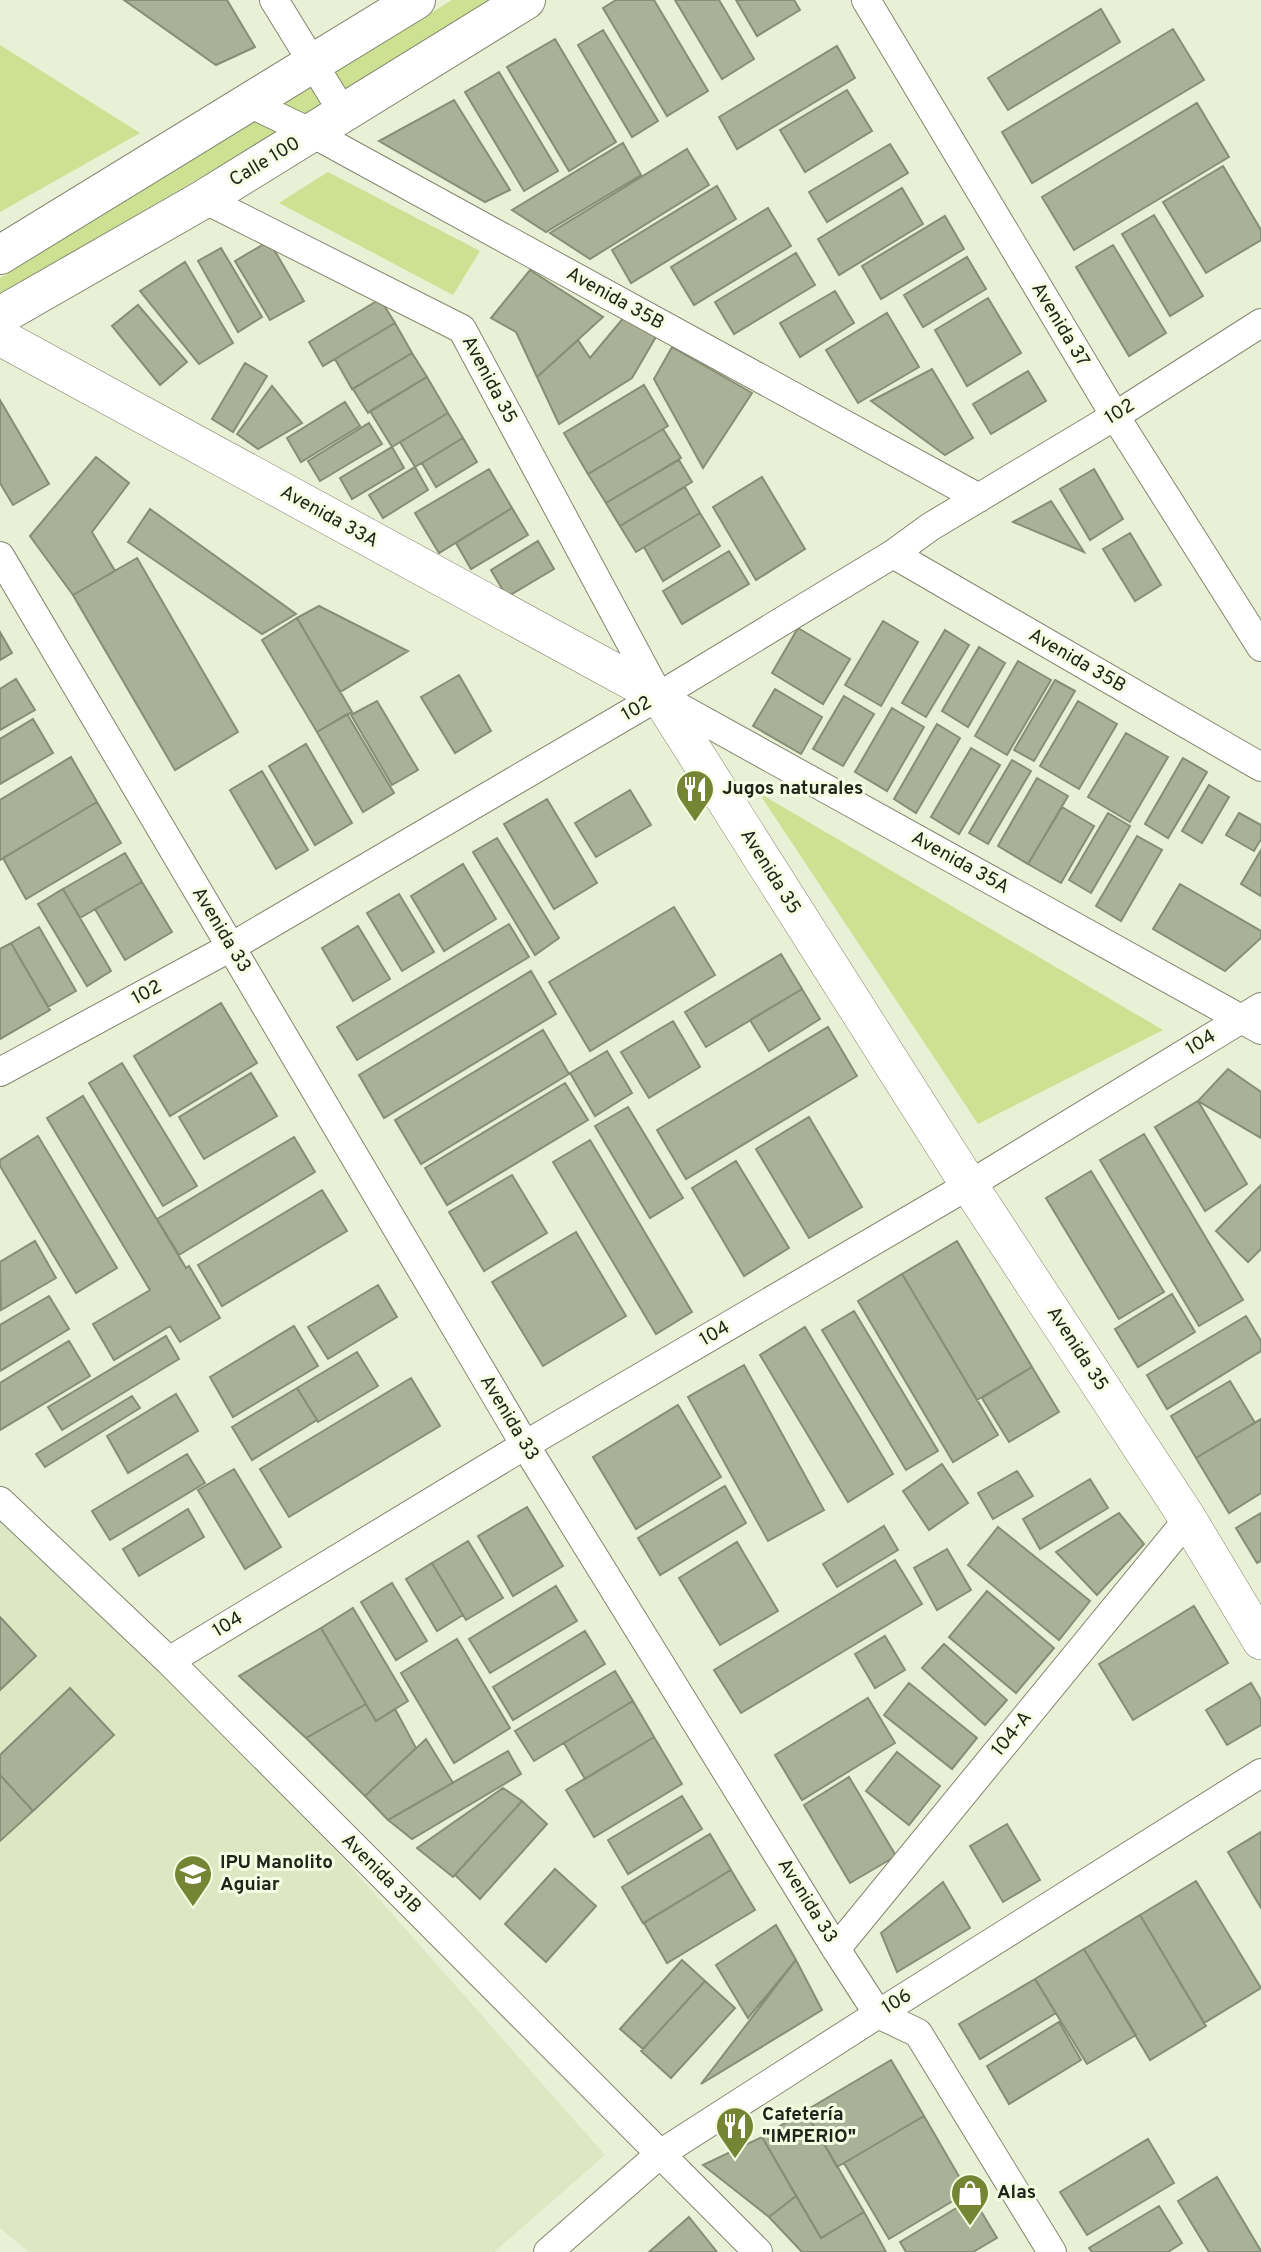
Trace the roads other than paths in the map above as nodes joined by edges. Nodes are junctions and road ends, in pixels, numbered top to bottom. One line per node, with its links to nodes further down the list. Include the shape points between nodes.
1 (274, 0): 5 (street)
2 (416, 0): 5 (main road)
3 (526, 0): 7 (main road, Calle 100)
4 (866, 0): 14 (street, Avenida 37)
5 (312, 64): 6 (main road); 7 (street)
6 (249, 103): 8 (street, Avenida 35B); 10 (main road)
7 (344, 114): 8 (main road, Calle 100)
8 (312, 133): 9 (main road, Calle 100); 15 (street, Avenida 35B)
9 (204, 199): 11 (main road, Calle 100); 19 (street, Avenida 35, via 462,329)
10 (0, 255)
11 (0, 316)
12 (1261, 323): 14 (street, 102)
13 (0, 337): 19 (street, Avenida 33A)
14 (1115, 416): 15 (street, 102); 18 (street, Avenida 37)
15 (979, 498): 16 (street, 102)
16 (893, 554): 19 (street, 102); 20 (street, Avenida 35B)
17 (0, 556): 21 (street, Avenida 33)
18 (1261, 647)
19 (659, 696): 21 (street, 102); 22 (street, Avenida 35A); 24 (street, Avenida 35)
20 (1261, 767)
21 (231, 947): 23 (street, 102); 25 (street, Avenida 33)
22 (1254, 1018): 24 (street, 104)
23 (0, 1072)
24 (969, 1185): 25 (street, 104); 27 (street, Avenida 35)
25 (525, 1446): 29 (street, 104); 31 (street, Avenida 33)
26 (0, 1501): 29 (street, Avenida 31B)
27 (1188, 1519): 28 (street, Avenida 35); 31 (street, 104-A)
28 (1261, 1642)
29 (169, 1661): 33 (street, Avenida 31B)
30 (1261, 1773): 32 (street, 106)
31 (836, 1949): 32 (street, Avenida 33)
32 (878, 2014): 33 (street, 106); 36 (street, via 918,2034)
33 (660, 2154): 34 (street, 106); 35 (street, Avenida 31B)
34 (548, 2252)
35 (758, 2252)
36 (1052, 2252)

